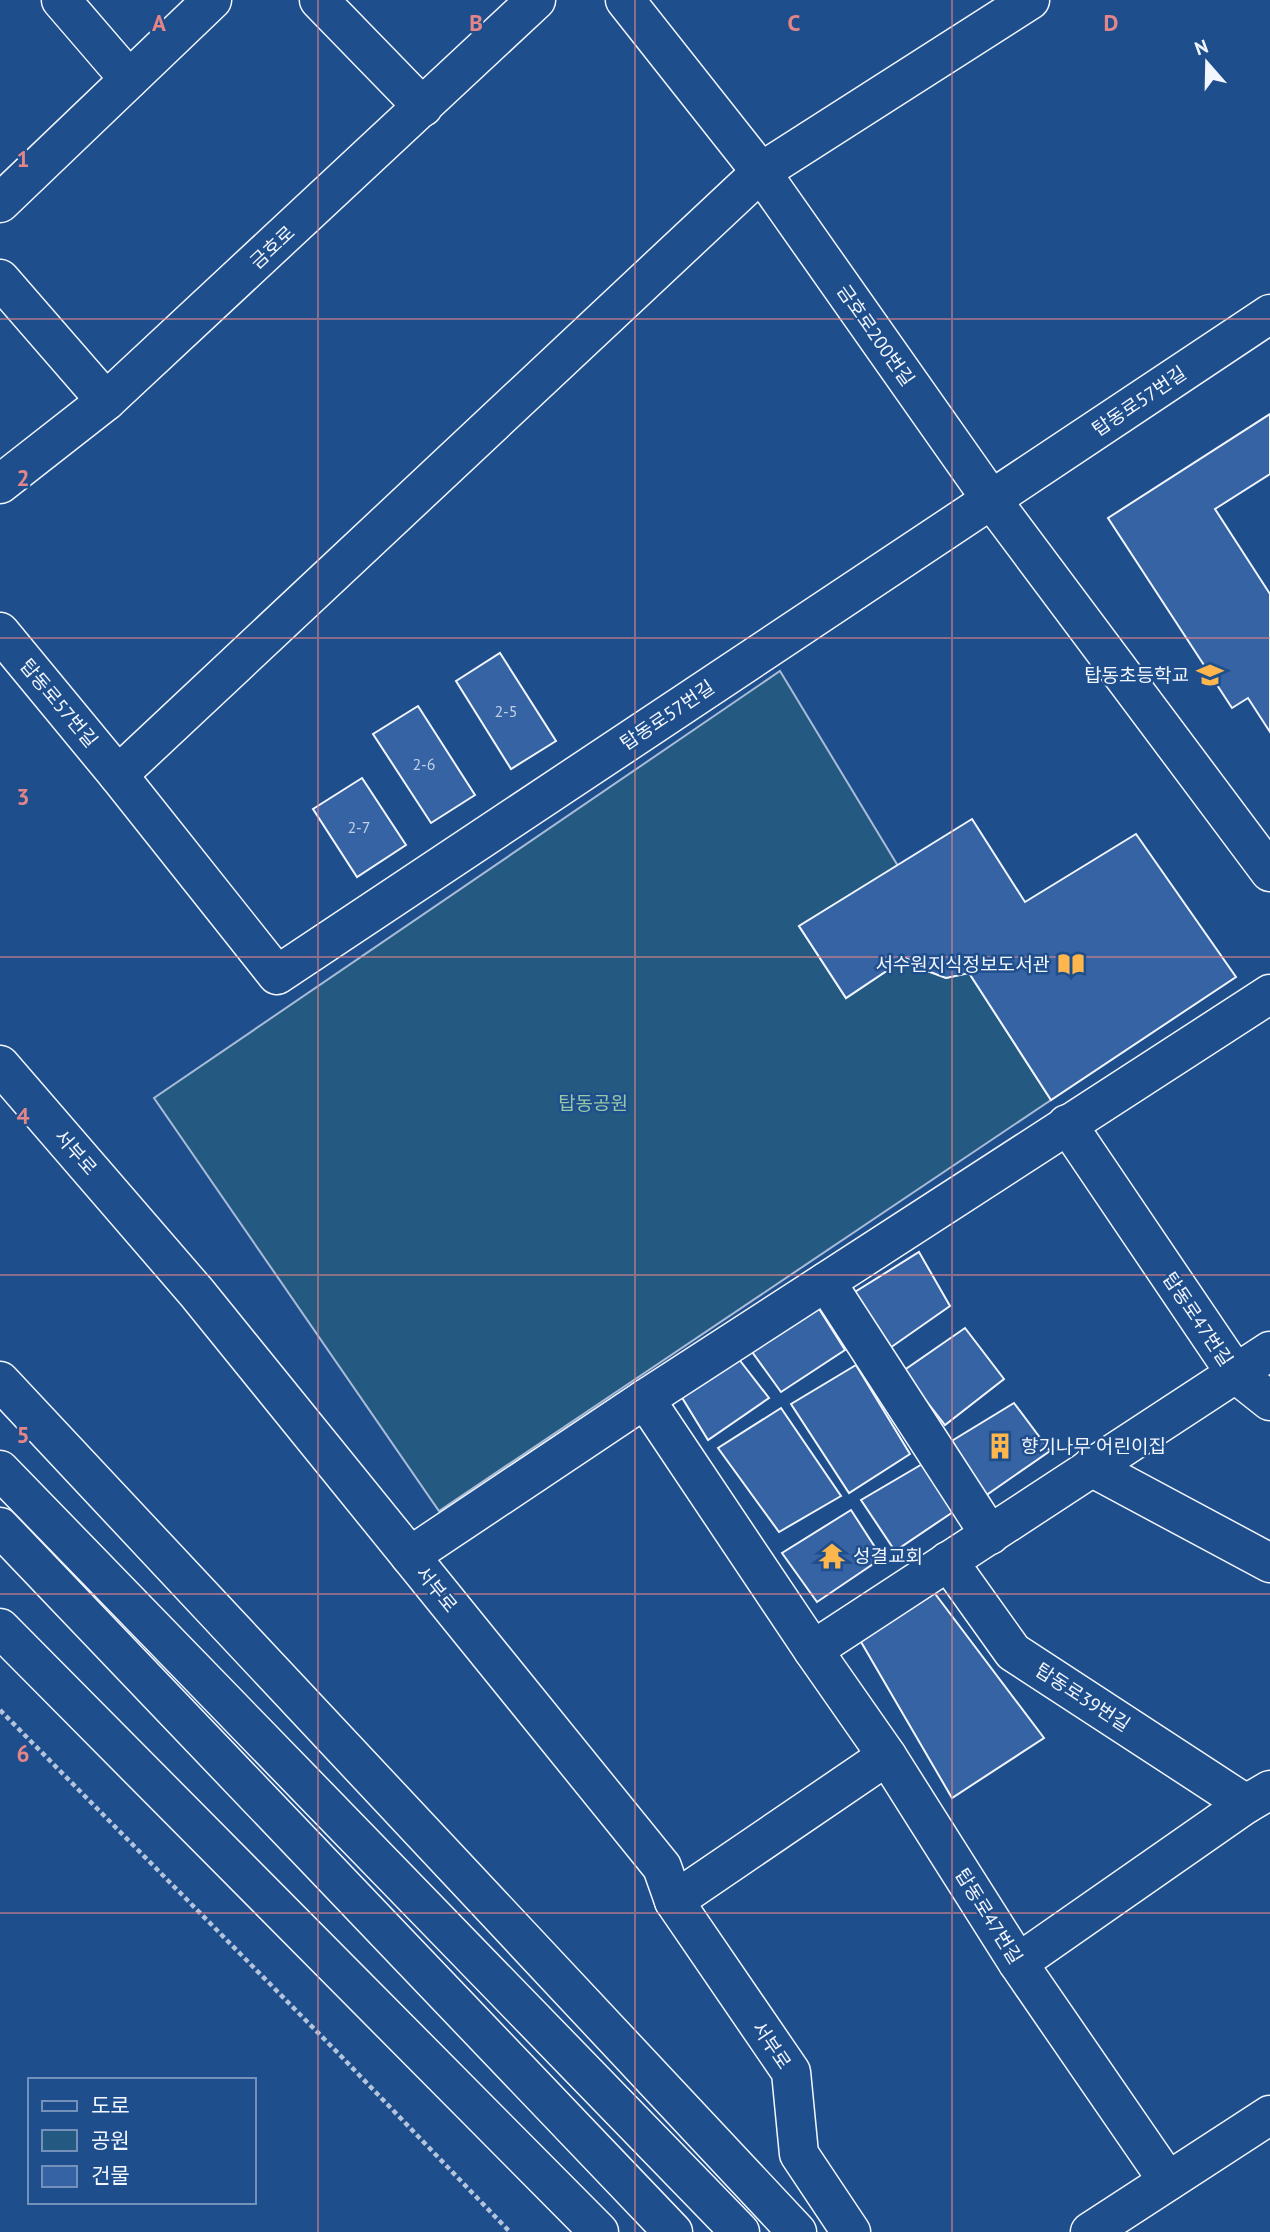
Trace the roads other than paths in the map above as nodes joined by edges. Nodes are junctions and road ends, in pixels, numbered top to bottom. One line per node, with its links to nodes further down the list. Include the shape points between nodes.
1 (61, 0): 7 (street)
2 (212, 0): 7 (street)
3 (319, 0): 8 (street)
4 (536, 0): 8 (street, 금호로)
5 (625, 0): 9 (street, 금호로200번길)
6 (1030, 0): 9 (street)
7 (129, 79): 10 (street)
8 (423, 107): 13 (street, 금호로)
9 (761, 172): 15 (street, 금호로200번길); 17 (street)
10 (0, 203)
11 (0, 278): 13 (street)
12 (1270, 314): 15 (street, 탑동로57번길)
13 (106, 401): 14 (street, 금호로)
14 (1, 480)
15 (991, 499): 17 (street, 탑동로57번길, via 277,975); 18 (street, 금호로200번길)
16 (0, 632): 17 (street, 탑동로57번길)
17 (118, 775)
18 (1270, 872)
19 (1270, 994): 21 (street)
20 (0, 1065): 32 (street, 서부로, via 197,1293)
21 (1067, 1124): 22 (street); 24 (street, 탑동로47번길)
22 (826, 1282): 26 (street); 31 (street)
23 (1270, 1351): 24 (street)
24 (1236, 1374): 27 (street); 28 (street, 탑동로47번길)
25 (0, 1381): 46 (street)
26 (645, 1399): 32 (street); 36 (street, 탑동로47번길)
27 (1270, 1401)
28 (1091, 1467): 31 (street, 탑동로47번길); 34 (street)
29 (0, 1469): 45 (street)
30 (0, 1527): 44 (street)
31 (990, 1535): 33 (street, 탑동로47번길)
32 (410, 1556): 39 (street, 서부로, via 662,1867)
33 (948, 1561): 36 (street, 탑동로47번길); 38 (street, 탑동로39번길, via 1013,1652)
34 (1270, 1563)
35 (0, 1628): 43 (street)
36 (813, 1650): 37 (street, 탑동로47번길)
37 (887, 1756): 39 (street); 40 (street, 탑동로47번길)
38 (1258, 1797): 40 (street, 탑동로39번길)
39 (674, 1901): 47 (street, 서부로, via 791,2072 799,2154)
40 (1018, 1963): 42 (street, 탑동로47번길)
41 (1270, 2115): 42 (street)
42 (1168, 2181): 48 (street)
43 (599, 2232)
44 (673, 2232)
45 (740, 2232)
46 (797, 2232)
47 (851, 2232)
48 (1090, 2232)

